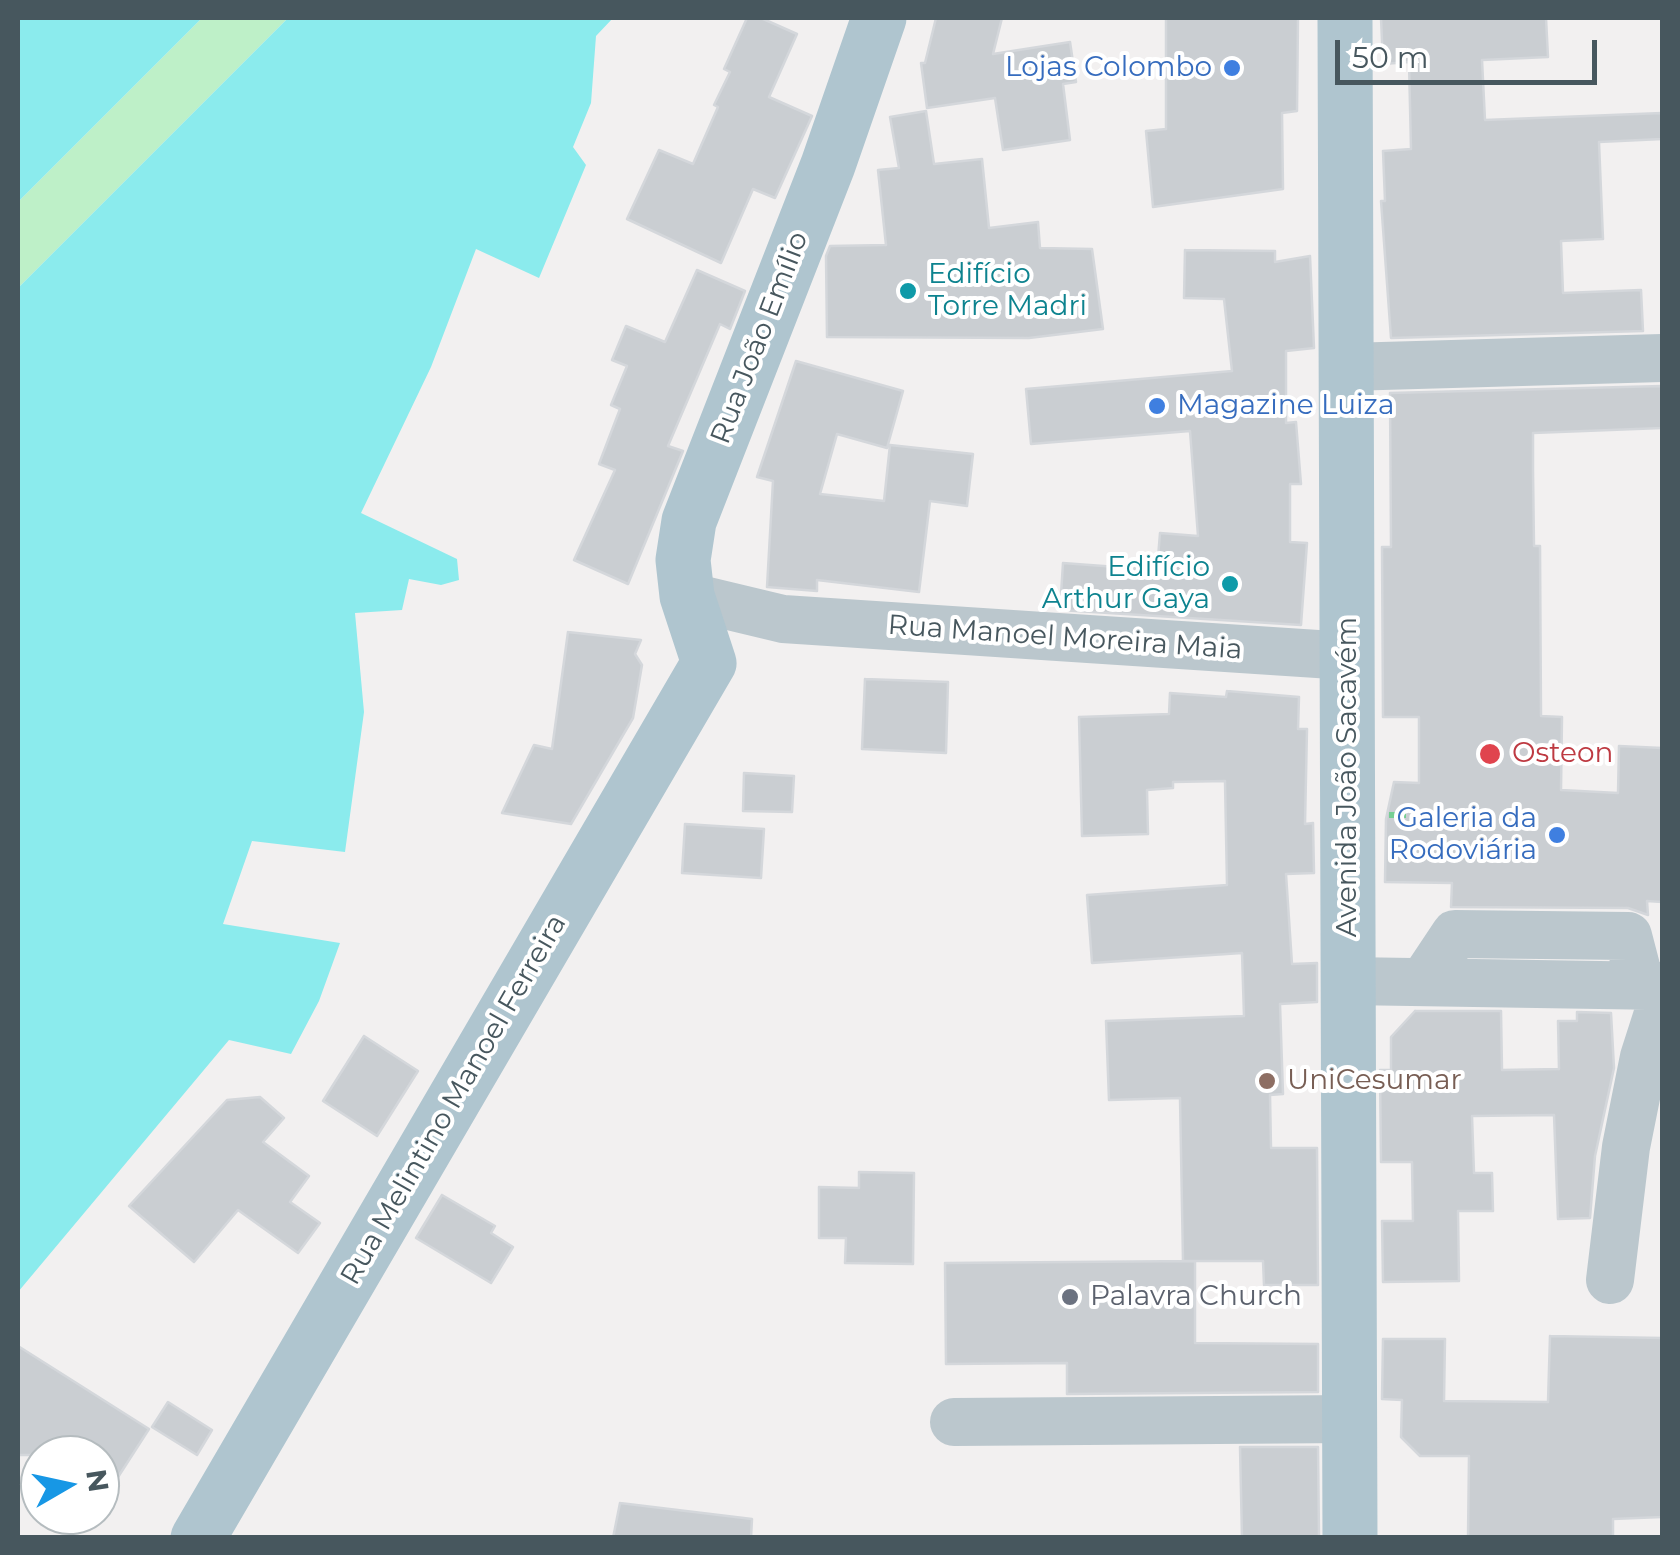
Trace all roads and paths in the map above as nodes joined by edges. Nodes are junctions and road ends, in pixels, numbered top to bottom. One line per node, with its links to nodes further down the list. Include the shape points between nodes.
1 (878, 18): 5 (main road, Rua João Emílio, via 689,521)
2 (1344, 18): 4 (main road, Avenida João Sacavém)
3 (1662, 358): 4 (street)
4 (1347, 368): 7 (main road, Avenida João Sacavém)
5 (687, 596): 6 (street, Rua Manoel Moreira Maia); 8 (main road, Rua João Emílio)
6 (783, 620): 7 (street, Rua Manoel Moreira Maia); 8 (street, Rua Manoel Moreira Maia)
7 (1348, 656): 9 (main road, Avenida João Sacavém)
8 (709, 663): 14 (main road, Rua Melintino Manoel Ferreira)
9 (1349, 981): 10 (street); 12 (main road, Avenida João Sacavém)
10 (1655, 991): 11 (street)
11 (1610, 1280)
12 (1350, 1419): 13 (street); 15 (main road, Avenida João Sacavém)
13 (954, 1422)
14 (198, 1538)
15 (1350, 1538)

